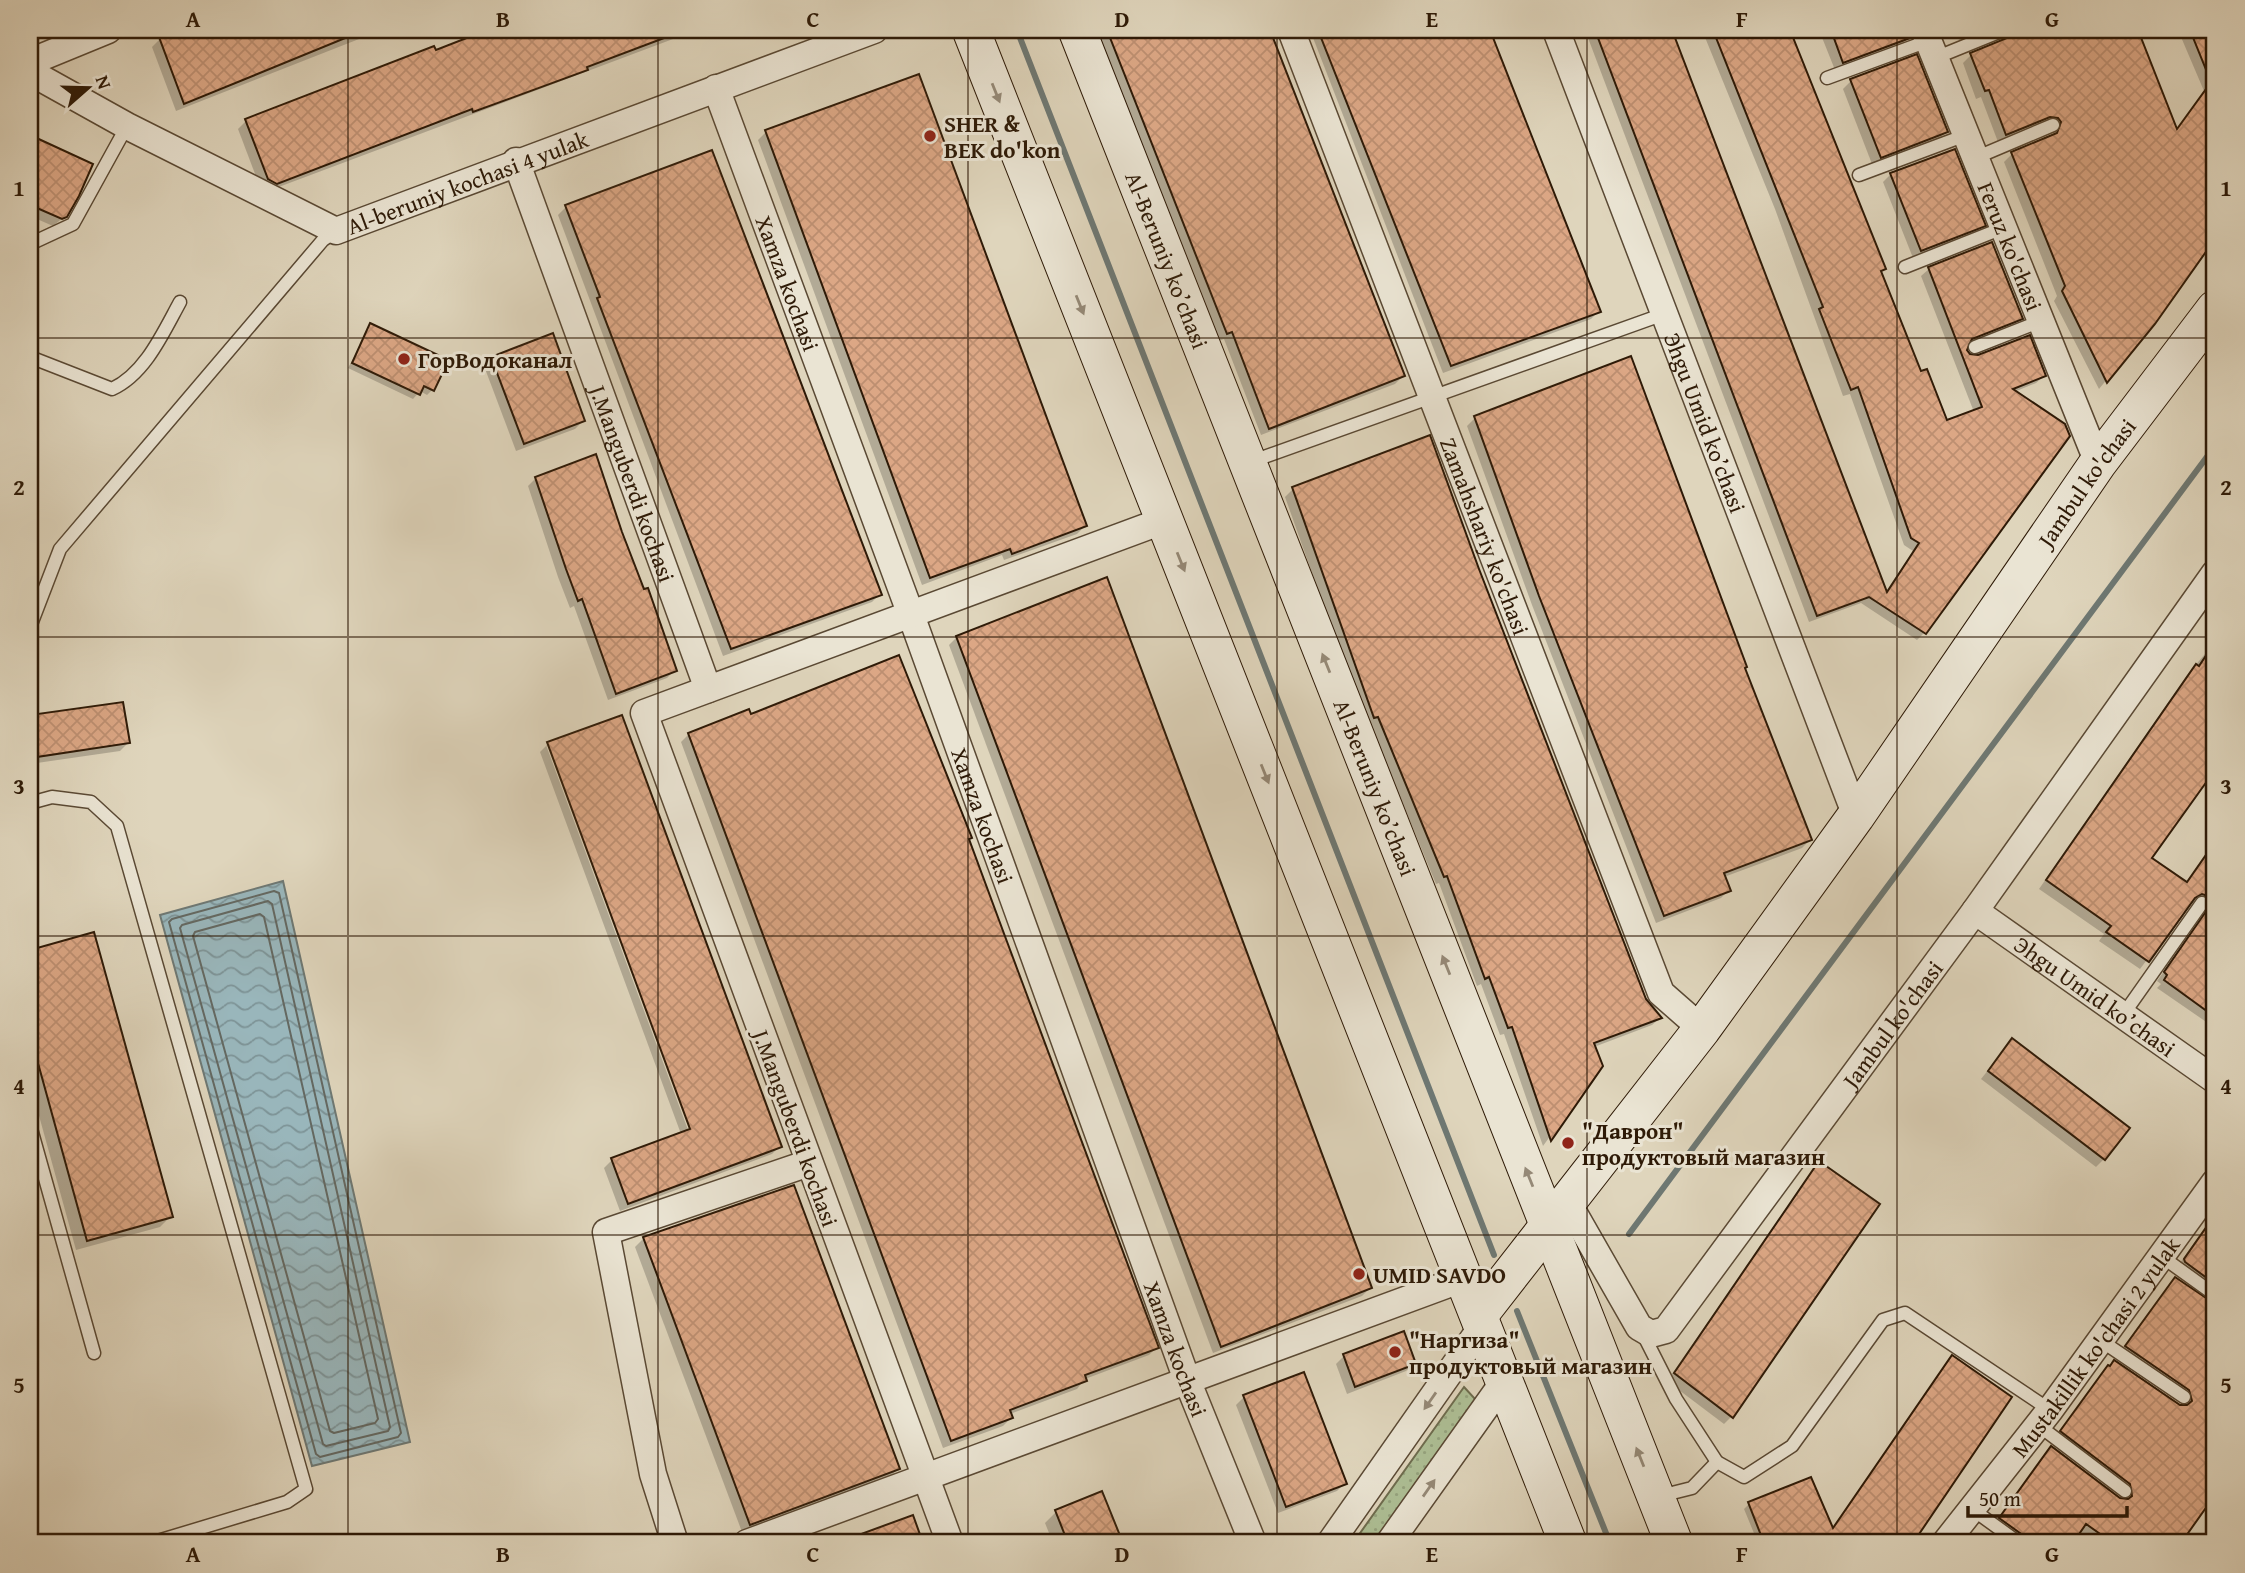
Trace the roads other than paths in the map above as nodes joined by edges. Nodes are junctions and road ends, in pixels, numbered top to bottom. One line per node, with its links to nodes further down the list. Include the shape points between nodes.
1 (108, 30): 9 (street)
2 (874, 30): 12 (street, Al-beruniy kochasi 4 yulak)
3 (971, 30): 31 (main road, one-way to 31)
4 (1077, 30): 29 (main road, Al-Beruniy ko’chasi)
5 (1291, 30): 28 (street, Zamahshariy ko'chasi)
6 (1556, 30): 24 (street, Эhgu Umid ko’chasi)
7 (2004, 30): 8 (lane)
8 (1929, 43): 11 (lane); 15 (street, Feruz ko'chasi)
9 (30, 62)
10 (30, 72): 14 (street)
11 (1827, 78)
12 (716, 88): 16 (street, Al-beruniy kochasi 4 yulak); 33 (street, Xamza kochasi)
13 (2053, 125): 15 (lane)
14 (127, 126): 19 (street); 20 (lane, via 73,224)
15 (1970, 146): 17 (lane); 18 (street, Feruz ko'chasi)
16 (516, 161): 19 (street, Al-beruniy kochasi 4 yulak); 35 (street, J.Manguberdi kochasi)
17 (1858, 176)
18 (2003, 228): 21 (lane); 25 (street, Feruz ko'chasi)
19 (335, 231): 34 (lane, Al-beruniy kochasi 4 yulak, via 60,549)
20 (30, 244)
21 (1905, 267)
22 (180, 302): 27 (lane, via 156,346 126,383 112,389)
23 (2215, 309): 30 (main road, Jambul ko'chasi)
24 (1664, 314): 28 (lane); 37 (street, Эhgu Umid ko’chasi)
25 (2041, 321): 26 (lane); 30 (street, Feruz ko'chasi)
26 (1975, 347)
27 (30, 357)
28 (1432, 397): 29 (lane); 41 (street, Zamahshariy ko'chasi, via 1661,993)
29 (1247, 463): 46 (main road, Al-Beruniy ko’chasi, one-way to 29)
30 (2098, 463): 37 (main road, Jambul ko'chasi)
31 (1165, 520): 33 (street); 48 (main road, one-way to 48)
32 (2215, 573): 39 (street, Jambul ko'chasi)
33 (911, 615): 35 (street); 54 (street, Xamza kochasi)
34 (30, 627)
35 (708, 689): 44 (street, J.Manguberdi kochasi, via 644,713)
36 (30, 803): 63 (lane, via 52,797 91,803 117,826 306,1489 287,1503)
37 (1856, 816): 41 (main road, Jambul ko'chasi)
38 (2203, 904): 40 (lane)
39 (1975, 911): 40 (street, Эhgu Umid ko’chasi); 51 (street, Jambul ko'chasi, via 1666,1330 1651,1334)
40 (2123, 1015): 42 (street, Эhgu Umid ko’chasi)
41 (1702, 1029): 46 (main road, Jambul ko'chasi)
42 (2215, 1080)
43 (30, 1125): 53 (lane)
44 (809, 1163): 59 (street, J.Manguberdi kochasi); 64 (street, via 606,1232 653,1474)
45 (2215, 1182): 47 (street, Mustakillik ko'chasi 2 yulak)
46 (1559, 1215): 50 (main road, Jambul ko'chasi); 51 (street); 61 (main road, Al-Beruniy ko’chasi, one-way to 46)
47 (2161, 1256): 49 (lane); 52 (street, Mustakillik ko'chasi 2 yulak)
48 (1465, 1278): 50 (main road); 54 (street)
49 (2215, 1295)
50 (1481, 1320): 55 (main road); 68 (street, one-way to 68)
51 (1639, 1327): 58 (lane, via 1676,1399)
52 (2100, 1340): 56 (lane); 57 (street, Mustakillik ko'chasi 2 yulak)
53 (94, 1353)
54 (1187, 1380): 59 (street); 67 (street, Xamza kochasi)
55 (1505, 1380): 69 (street, one-way to 55); 70 (main road)
56 (2184, 1397)
57 (2044, 1417): 58 (lane, via 1905,1313 1883,1320 1792,1446 1744,1477); 60 (lane); 62 (street, Mustakillik ko'chasi 2 yulak)
58 (1717, 1462): 61 (lane, via 1692,1488)
59 (924, 1476): 65 (street); 66 (street, J.Manguberdi kochasi)
60 (2125, 1492)
61 (1656, 1497): 71 (main road, Al-Beruniy ko’chasi)
62 (1972, 1509): 72 (street, Mustakillik ko'chasi 2 yulak); 73 (lane)
63 (151, 1543)
64 (675, 1543)
65 (747, 1543)
66 (950, 1543)
67 (1253, 1543)
68 (1331, 1543)
69 (1389, 1543)
70 (1568, 1543)
71 (1674, 1543)
72 (1945, 1543)
73 (2019, 1543)

